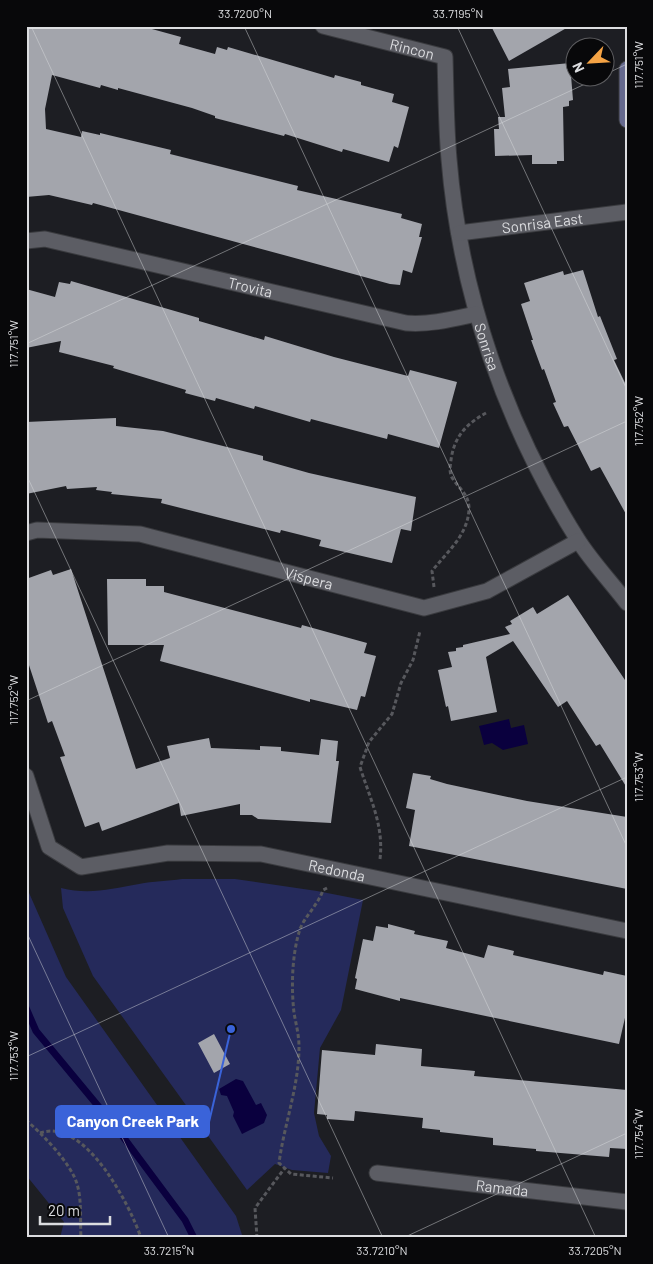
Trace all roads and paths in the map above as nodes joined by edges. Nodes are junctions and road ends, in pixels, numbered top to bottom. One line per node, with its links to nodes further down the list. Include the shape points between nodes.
1 (323, 26): 2 (street, Rincon)
2 (445, 57): 6 (street, Sonrisa, via 449,160)
3 (627, 68): 4 (street)
4 (627, 120)
5 (627, 212): 6 (street, Sonrisa East)
6 (458, 233): 8 (street, Sonrisa)
7 (26, 240): 8 (street, Trovita, via 45,239 406,323 445,321)
8 (476, 314): 11 (street, Sonrisa, via 502,389 536,465)
9 (486, 413): 12 (path, via 470,422 453,447 451,477 468,497 469,510 454,546 432,571)
10 (26, 533): 11 (street, Vispera, via 37,530 140,534 424,608 487,591)
11 (578, 541): 13 (street, Sonrisa)
12 (434, 589)
13 (627, 603)
14 (420, 631): 16 (path, via 413,660 401,683 392,714 369,742 360,767 374,802 382,842 380,862)
15 (26, 776): 16 (street, Redonda, via 49,846 81,867 168,853 261,854)
16 (357, 874): 17 (street, Redonda); 20 (path, via 323,890 319,902 301,928 293,982 299,1046 279,1163)
17 (627, 931)
18 (26, 1120): 19 (path)
19 (40, 1133): 24 (path, via 77,1184); 25 (path, via 47,1130 58,1132 77,1141 96,1160 115,1182)
20 (284, 1169): 22 (path, via 298,1176); 26 (path, via 255,1208)
21 (377, 1173): 23 (street, Ramada)
22 (333, 1178)
23 (627, 1202)
24 (81, 1238)
25 (141, 1238)
26 (257, 1238)

